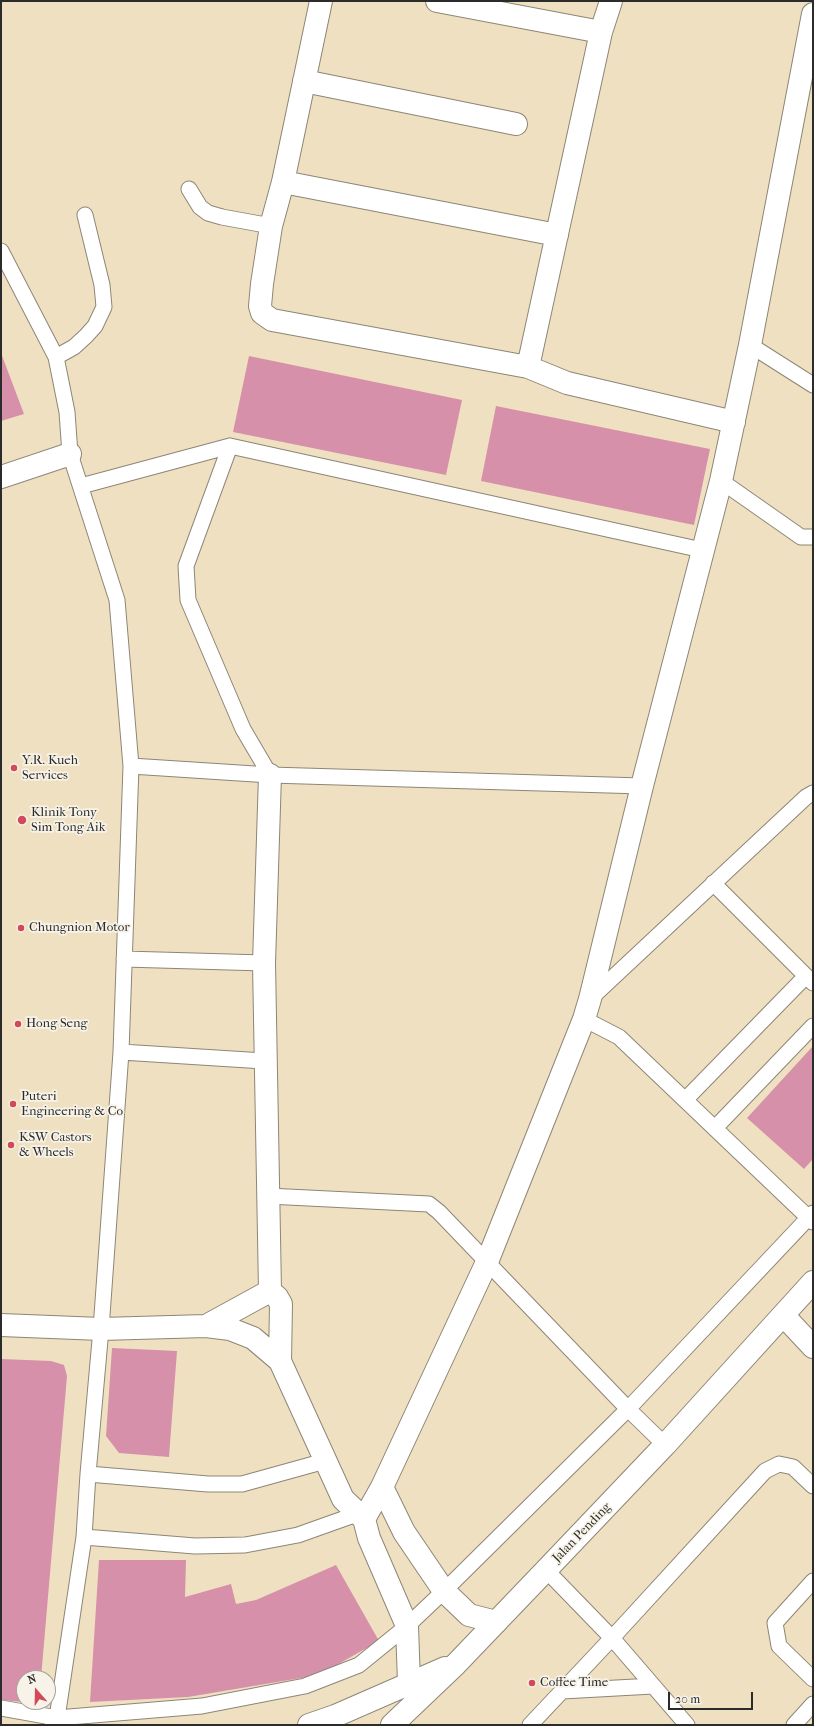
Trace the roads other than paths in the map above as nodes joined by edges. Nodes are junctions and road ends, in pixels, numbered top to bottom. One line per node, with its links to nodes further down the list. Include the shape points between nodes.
1 (322, 1): 6 (street)
2 (438, 1): 5 (street)
3 (611, 1): 5 (street)
4 (813, 14): 7 (street)
5 (601, 32): 13 (street)
6 (304, 81): 8 (street); 9 (street)
7 (806, 85): 15 (street)
8 (516, 124)
9 (283, 182): 12 (street); 13 (street)
10 (189, 189): 12 (lane, via 200,207 208,213)
11 (85, 215): 16 (lane, via 102,285 104,307 95,326 86,336)
12 (271, 226): 17 (street, via 260,306 262,313 272,320)
13 (557, 235): 17 (street)
14 (1, 251): 16 (lane)
15 (750, 345): 18 (lane); 19 (street)
16 (56, 358): 21 (lane, via 67,412)
17 (528, 367): 19 (street, via 567,383)
18 (813, 385)
19 (734, 422): 23 (street)
20 (230, 446): 24 (lane); 26 (lane); 28 (lane, via 186,566 188,600 243,729)
21 (70, 454): 22 (street); 24 (lane)
22 (1, 477)
23 (721, 481): 25 (lane, via 801,537); 26 (street)
24 (81, 486): 27 (lane, via 117,600)
25 (813, 537)
26 (702, 550): 29 (street)
27 (131, 766): 28 (lane); 32 (lane)
28 (270, 775): 29 (lane); 33 (street)
29 (642, 786): 35 (street)
30 (813, 793): 31 (lane)
31 (714, 883): 34 (lane); 35 (lane)
32 (124, 959): 33 (lane); 37 (lane)
33 (264, 963): 38 (street)
34 (809, 980): 39 (lane)
35 (587, 1009): 39 (lane); 43 (street)
36 (813, 1026): 40 (lane)
37 (121, 1052): 38 (lane); 49 (lane)
38 (264, 1061): 41 (street)
39 (685, 1100): 40 (lane)
40 (715, 1128): 42 (lane)
41 (268, 1196): 43 (lane, via 429,1204); 45 (street)
42 (812, 1218): 52 (lane)
43 (487, 1262): 52 (lane); 57 (street)
44 (813, 1282): 46 (street, Jalan Pending)
45 (270, 1291): 48 (street); 51 (street, via 281,1304)
46 (784, 1316): 50 (street); 53 (street, Jalan Pending)
47 (1, 1325): 49 (street)
48 (206, 1326): 49 (street); 51 (street, via 230,1329 253,1338)
49 (101, 1329): 55 (lane)
50 (813, 1347)
51 (280, 1361): 54 (street)
52 (628, 1409): 53 (lane); 62 (lane)
53 (665, 1445): 60 (street, Jalan Pending)
54 (325, 1461): 55 (lane, via 242,1484 208,1484); 58 (street, via 344,1499)
55 (88, 1474): 59 (lane)
56 (813, 1486): 65 (lane, via 793,1467 779,1464 765,1471)
57 (382, 1487): 58 (street); 62 (street, via 404,1532)
58 (361, 1517): 59 (lane, via 298,1535 245,1545 195,1546); 64 (street)
59 (84, 1537): 73 (lane)
60 (546, 1570): 63 (street, Jalan Pending); 65 (lane)
61 (813, 1581): 67 (lane, via 775,1623 779,1646)
62 (444, 1591): 63 (street, via 469,1615); 64 (lane)
63 (496, 1622): 66 (street, Jalan Pending)
64 (407, 1626): 68 (street); 73 (lane, via 359,1664 305,1686 202,1706)
65 (612, 1638): 69 (lane); 70 (lane)
66 (456, 1664): 68 (street, Jalan Pending); 75 (street)
67 (813, 1680)
68 (409, 1683): 74 (street, Jalan Pending)
69 (653, 1686): 70 (lane); 77 (lane)
70 (562, 1691): 76 (lane)
71 (813, 1704): 78 (lane)
72 (1, 1708): 73 (lane)
73 (57, 1722)
74 (309, 1725)
75 (392, 1725)
76 (530, 1725)
77 (687, 1725)
78 (794, 1725)

